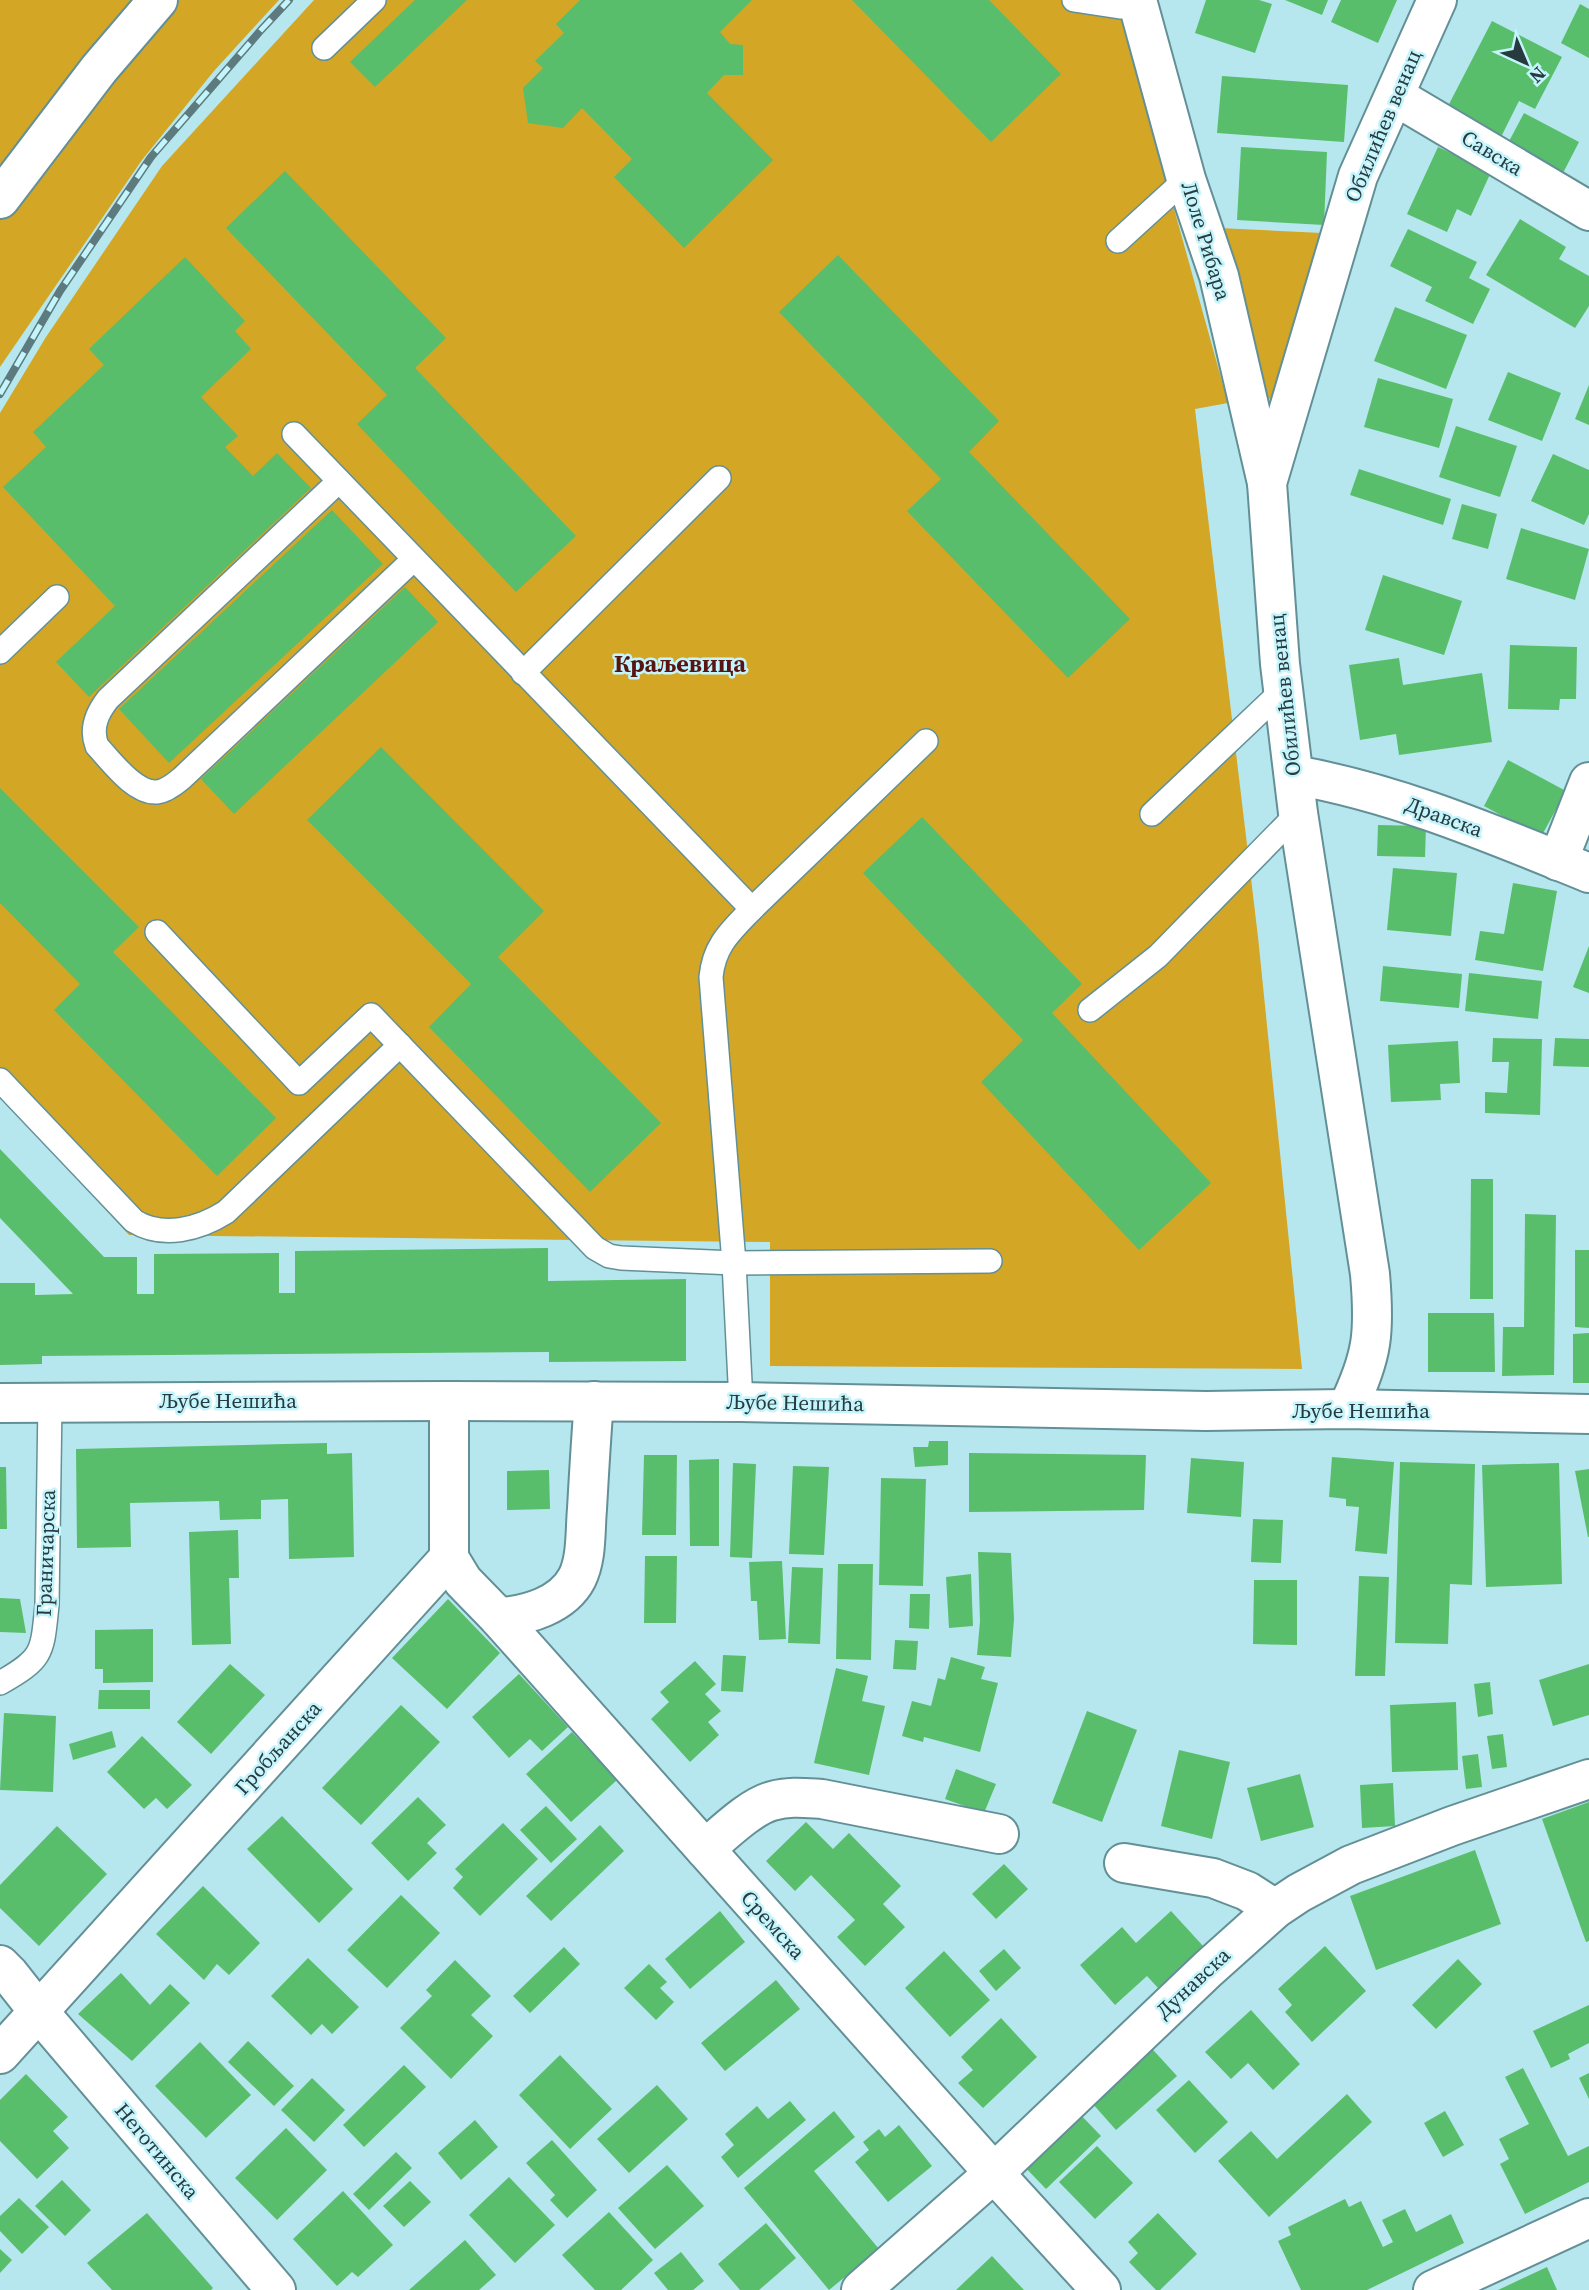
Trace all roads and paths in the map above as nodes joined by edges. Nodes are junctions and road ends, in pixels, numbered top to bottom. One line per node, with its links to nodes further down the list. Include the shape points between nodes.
1 (158, 0): 9 (street, via 99,69)
2 (374, 0): 6 (lane)
3 (1074, 0): 5 (lane, via 1120,7)
4 (1437, 0): 7 (street, Обилићев венац)
5 (1138, 3): 8 (street, Лоле Рибара)
6 (324, 48)
7 (1395, 96): 10 (street, Савска); 15 (street, Обилићев венац, via 1358,176)
8 (1186, 180): 11 (lane); 15 (street, Лоле Рибара, via 1219,276)
9 (0, 200)
10 (1589, 211)
11 (1118, 241)
12 (294, 434): 14 (lane)
13 (719, 478): 19 (lane)
14 (339, 481): 16 (lane); 16 (lane, via 99,710 94,730 97,746 135,786 158,792 182,779)
15 (1267, 483): 20 (street, Обилићев венац)
16 (414, 559): 19 (lane)
17 (57, 597): 18 (lane)
18 (0, 652)
19 (523, 673): 27 (lane)
20 (1283, 690): 22 (street, Обилићев венац); 25 (lane)
21 (926, 741): 27 (lane)
22 (1294, 775): 24 (street, Обилићев венац); 26 (street, Дравска, via 1347,785 1451,817)
23 (1589, 782): 26 (street)
24 (1298, 813): 29 (lane, via 1158,956); 39 (street, Обилићев венац, via 1374,1318 1362,1379)
25 (1152, 814)
26 (1574, 867)
27 (752, 909): 33 (lane, via 716,950 710,976)
28 (157, 932): 30 (lane, via 299,1083 371,1015)
29 (1090, 1010)
30 (400, 1045): 31 (lane, via 226,1212 209,1223 175,1230 144,1227 134,1221); 33 (lane, via 595,1248 621,1258)
31 (0, 1080)
32 (990, 1261): 33 (lane)
33 (734, 1263): 37 (lane)
34 (449, 1401): 35 (street, Љубе Нешића); 36 (street, Љубе Нешића); 41 (street)
35 (594, 1401): 37 (street, Љубе Нешића); 42 (street, via 584,1553 577,1578 550,1604)
36 (50, 1402): 38 (street, Љубе Нешића); 43 (lane, Граничарска, via 43,1636 40,1652 29,1665)
37 (741, 1402): 39 (street, Љубе Нешића)
38 (0, 1403)
39 (1347, 1409): 40 (street, Љубе Нешића)
40 (1589, 1414)
41 (449, 1558): 42 (street, Сремска, via 463,1581); 50 (street, Гробљанска)
42 (498, 1617): 46 (street, Сремска)
43 (0, 1683)
44 (1589, 1779): 48 (street, Дунавска, via 1351,1865)
45 (999, 1834): 46 (street, via 792,1797 769,1802)
46 (705, 1849): 52 (street, Сремска)
47 (1124, 1863): 48 (street, via 1213,1878 1247,1891)
48 (1275, 1909): 52 (street, Дунавска)
49 (0, 1965): 50 (street, Неготинска)
50 (39, 2012): 51 (street, Гробљанска); 54 (street, Неготинска)
51 (0, 2054)
52 (993, 2173): 55 (street, Дунавска); 56 (street, Сремска)
53 (1589, 2218): 57 (street)
54 (275, 2290)
55 (862, 2290)
56 (1101, 2290)
57 (1433, 2290)

